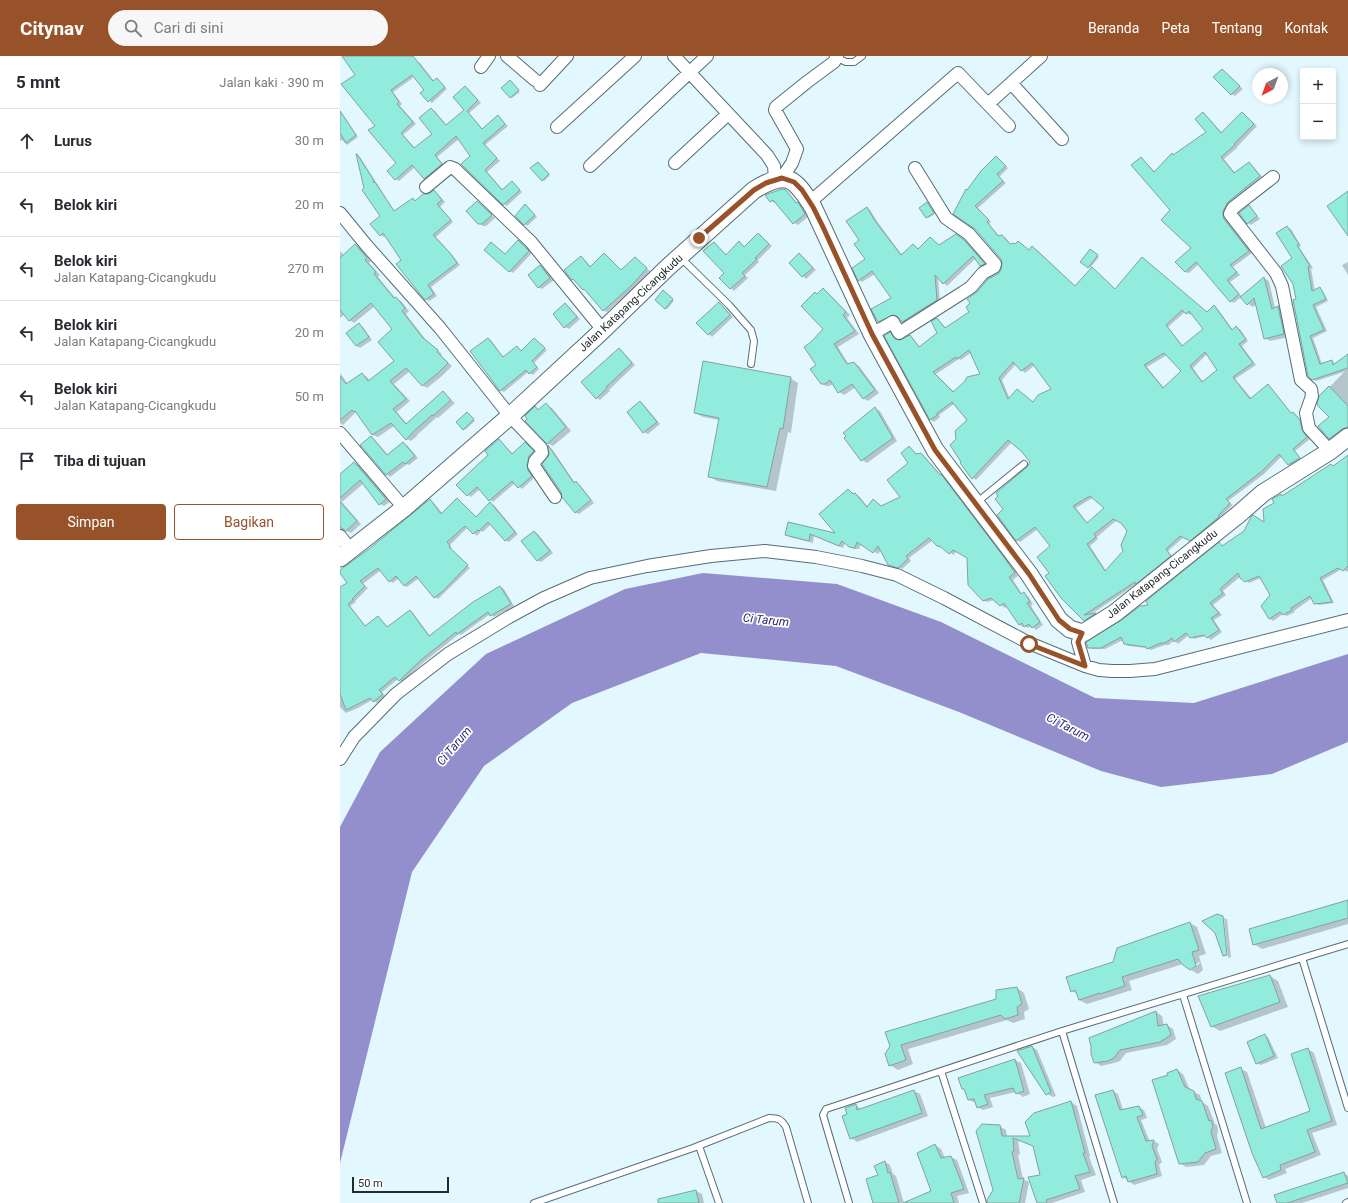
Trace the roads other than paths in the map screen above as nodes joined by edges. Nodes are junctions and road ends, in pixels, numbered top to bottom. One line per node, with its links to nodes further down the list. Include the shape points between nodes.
1 (489, 56): 10 (street)
2 (507, 56): 3 (street, via 537,83)
3 (567, 56)
4 (635, 56): 16 (street)
5 (674, 56): 11 (street)
6 (708, 56): 11 (street)
7 (862, 56): 9 (lane, via 854,62 846,62)
8 (1041, 56): 12 (street)
9 (837, 57): 22 (street, via 776,107 775,110 797,149 792,163)
10 (481, 67)
11 (690, 72): 14 (street); 19 (street)
12 (1011, 83): 13 (street); 17 (street)
13 (988, 104): 15 (street); 24 (street, via 958,73)
14 (728, 114): 18 (street); 22 (street, via 768,155)
15 (1009, 126)
16 (558, 127)
17 (1062, 139)
18 (675, 163)
19 (590, 166)
20 (915, 168): 28 (street, via 946,218 969,234 995,264 971,287 899,332 893,322)
21 (1273, 177): 33 (street, via 1230,214 1276,273 1282,286 1301,380 1311,389 1312,396 1306,413 1309,428)
22 (778, 179): 24 (street, via 794,182); 26 (street, Jalan Katapang-Cicangkudu, via 754,190)
23 (426, 187): 27 (street, via 450,167 455,169 531,242)
24 (810, 202): 28 (street)
25 (340, 215): 30 (street, via 440,328)
26 (680, 257): 27 (street, Jalan Katapang-Cicangkudu); 29 (lane, via 730,305 751,330 754,341)
27 (603, 330): 30 (street, Jalan Katapang-Cicangkudu)
28 (872, 334): 36 (street, via 935,450)
29 (750, 364)
30 (510, 416): 35 (street, via 541,448 542,453 534,466); 37 (street, Jalan Katapang-Cicangkudu)
31 (340, 433): 37 (street)
32 (1348, 437): 33 (street, Jalan Katapang-Cicangkudu)
33 (1330, 451): 40 (street, Jalan Katapang-Cicangkudu, via 1263,492 1115,613)
34 (1024, 464): 36 (lane)
35 (554, 497)
36 (976, 503): 40 (street, via 1029,574 1059,620 1070,629)
37 (404, 508): 38 (street, Jalan Katapang-Cicangkudu)
38 (343, 548)
39 (1348, 620): 41 (street, via 1155,669 1112,671)
40 (1082, 633): 41 (street, via 1078,642)
41 (1085, 666): 42 (street, via 1029,644 897,575 816,557 765,551 711,556 590,578 509,617 448,654 396,694 354,737)
42 (340, 758)
43 (1348, 944): 44 (lane)
44 (1302, 958): 45 (lane); 48 (lane)
45 (1183, 995): 46 (lane); 56 (lane)
46 (1062, 1032): 47 (lane); 55 (lane)
47 (941, 1071): 53 (lane, via 826,1109 823,1115); 54 (lane)
48 (1348, 1108)
49 (699, 1146): 50 (lane); 51 (lane); 52 (lane, via 769,1118 778,1118 786,1126)
50 (534, 1203)
51 (719, 1203)
52 (808, 1203)
53 (849, 1203)
54 (983, 1203)
55 (1114, 1203)
56 (1247, 1203)

